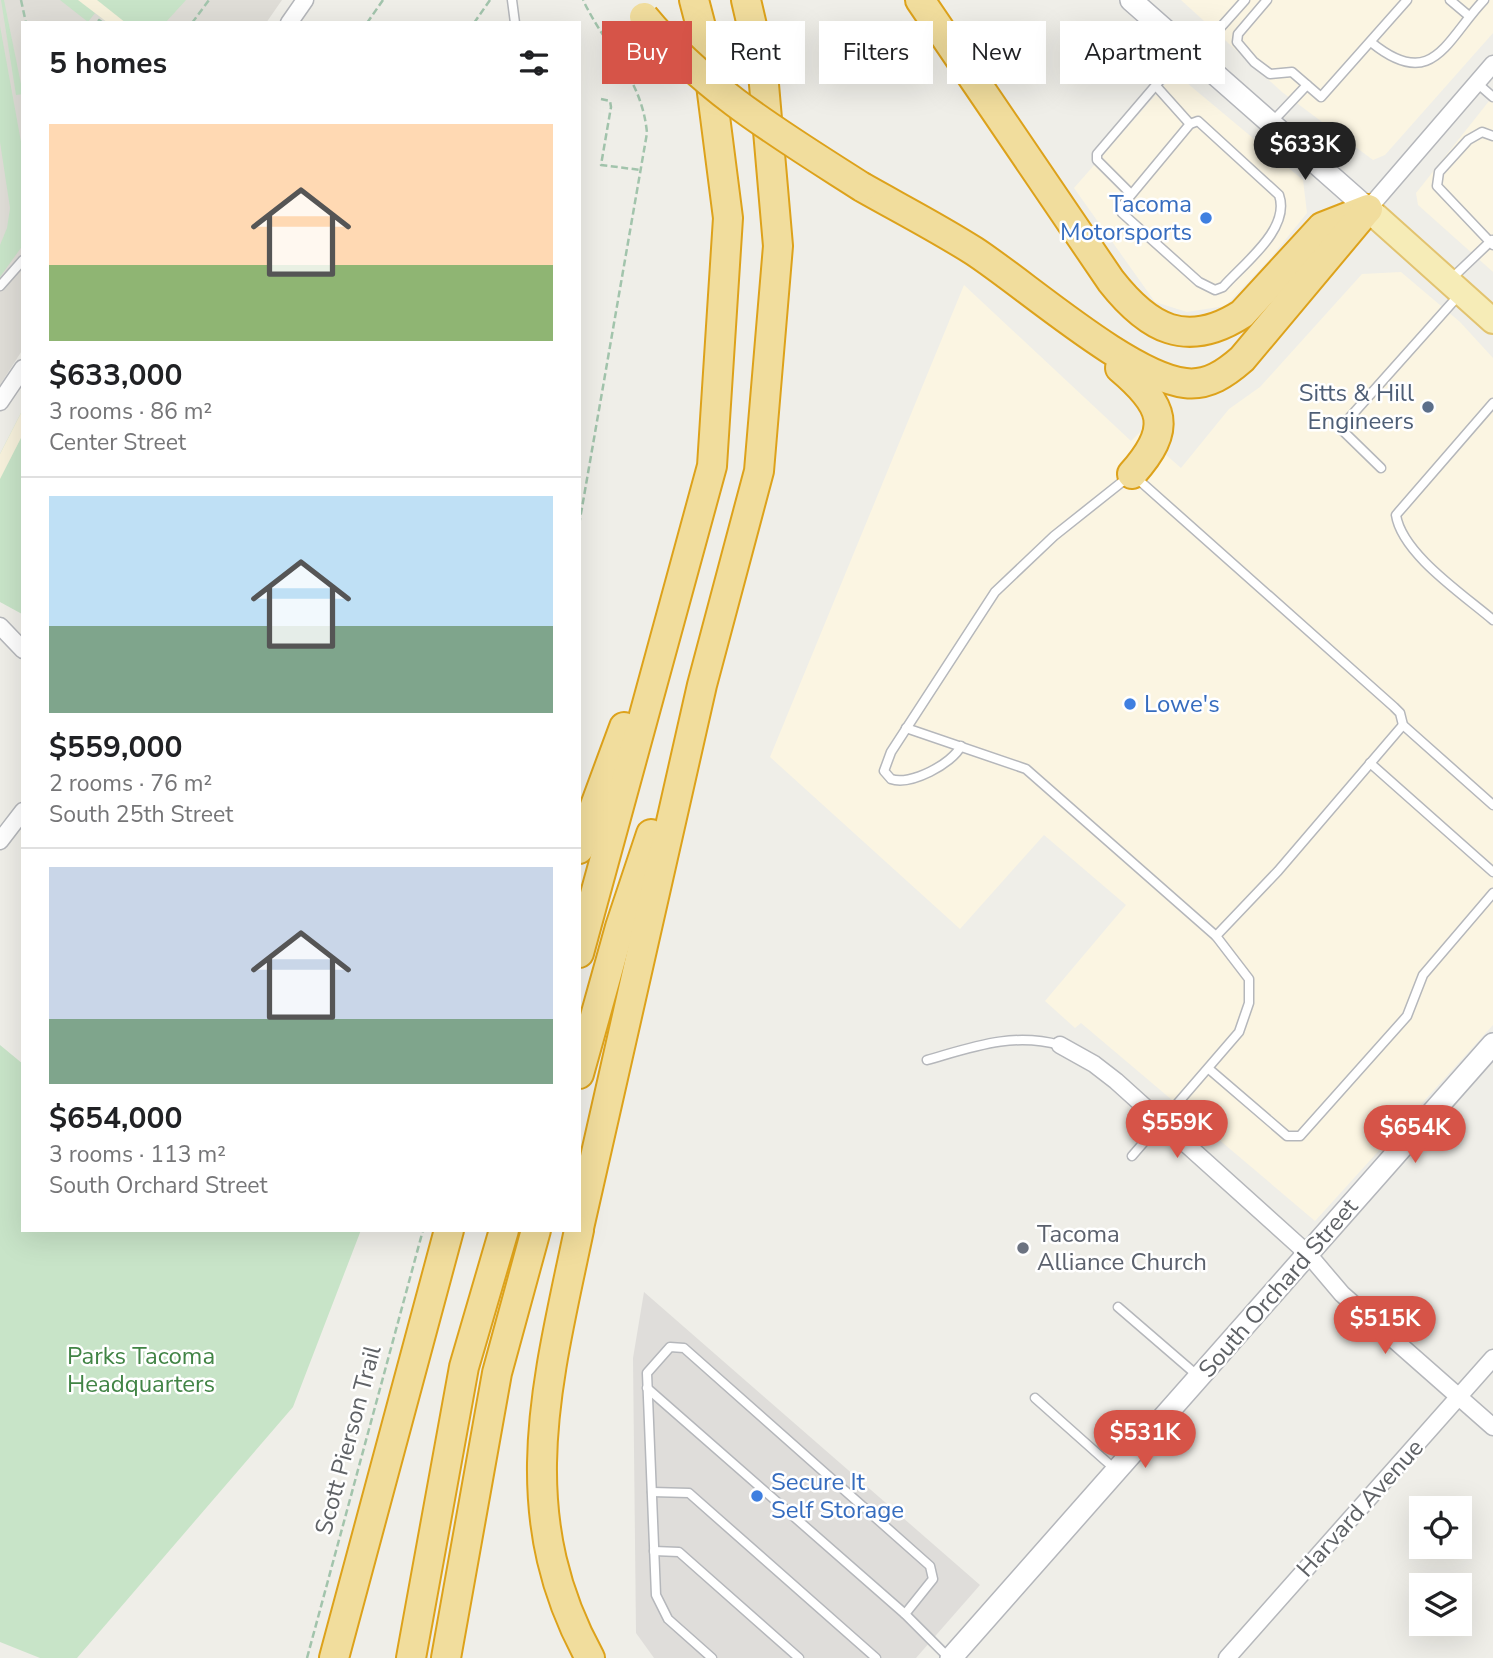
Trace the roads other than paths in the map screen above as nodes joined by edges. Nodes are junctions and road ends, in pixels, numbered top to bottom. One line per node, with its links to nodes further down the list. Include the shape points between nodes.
1 (305, 0): 14 (street)
2 (512, 0): 15 (lane)
3 (694, 0): 41 (highway, via 706,46 728,241 712,466)
4 (747, 0): 45 (highway, via 763,73 778,246 759,471)
5 (920, 0): 29 (highway, via 1111,281 1130,305 1166,329 1205,331 1226,324 1242,314 1322,227)
6 (1131, 0): 16 (main road)
7 (1245, 0): 17 (lane)
8 (1267, 0): 22 (lane, via 1238,34 1237,43 1270,74 1292,72)
9 (1407, 0): 18 (lane)
10 (1450, 0): 13 (lane)
11 (1484, 0): 13 (lane)
12 (638, 9): 35 (highway, bridge, via 666,45 732,103 862,187 973,250)
13 (1469, 16): 18 (lane, via 1442,53 1415,65 1392,58)
14 (290, 21)
15 (515, 21)
16 (1155, 21)
17 (1224, 21)
18 (1372, 43): 22 (lane, via 1321,97)
19 (1493, 64): 20 (street)
20 (1477, 82): 24 (lane); 29 (street)
21 (1225, 83): 25 (main road)
22 (1307, 85): 25 (lane)
23 (1156, 86): 26 (lane); 28 (lane, via 1097,154 1097,160)
24 (1493, 97)
25 (1271, 123): 29 (main road)
26 (1190, 124): 28 (lane); 28 (lane, via 1198,121 1279,195 1281,211 1275,230 1223,287 1209,289 1122,213)
27 (1493, 136): 30 (lane, via 1482,132 1468,140 1439,172 1437,186)
28 (1131, 194)
29 (1368, 209): 33 (main road); 35 (highway, via 1242,359 1209,381 1189,384 1146,371)
30 (1492, 242): 33 (lane)
31 (21, 262): 32 (lane)
32 (0, 286)
33 (1455, 287): 34 (main road); 39 (lane, via 1343,425 1342,430)
34 (1493, 321)
35 (1088, 332): 40 (highway, via 1156,406 1160,419 1156,443)
36 (21, 371): 37 (street)
37 (0, 402)
38 (1493, 403): 42 (lane, via 1396,516 1411,548)
39 (1381, 468)
40 (1132, 474): 46 (lane, via 1394,707); 47 (lane, via 1054,536 995,592)
41 (685, 560): 53 (highway); 57 (highway)
42 (1493, 620)
43 (0, 626): 44 (street)
44 (21, 648)
45 (702, 685): 61 (highway, via 620,927); 65 (highway)
46 (1403, 725): 49 (lane); 50 (lane)
47 (906, 728): 48 (lane); 48 (lane, via 884,766 894,781 940,767 955,757)
48 (961, 746): 56 (lane, via 1026,769)
49 (1370, 763): 54 (lane); 56 (lane)
50 (1493, 805)
51 (21, 814): 52 (street)
52 (0, 841)
53 (581, 844)
54 (1493, 872)
55 (1493, 893): 62 (lane, via 1423,975 1407,1016 1300,1136 1287,1136)
56 (1216, 936): 62 (lane, via 1249,979 1249,1003 1239,1032)
57 (581, 946)
58 (1493, 1044): 70 (main road, South Orchard Street)
59 (1060, 1045): 60 (lane, via 1037,1039 997,1040); 63 (street, via 1094,1064)
60 (927, 1060)
61 (581, 1067)
62 (1209, 1069): 63 (lane)
63 (1162, 1122): 64 (lane); 70 (street)
64 (1132, 1156)
65 (581, 1220)
66 (448, 1232): 83 (highway)
67 (503, 1232): 84 (highway, via 464,1367)
68 (535, 1232): 85 (highway, via 497,1373)
69 (578, 1232): 71 (highway)
70 (1308, 1254): 74 (main road, South Orchard Street); 76 (street, via 1342,1294)
71 (566, 1293): 86 (highway, via 535,1435 529,1495 539,1572 554,1618); 87 (highway, via 543,1429 543,1517 559,1591)
72 (1118, 1307): 74 (lane)
73 (1493, 1358): 76 (street, Harvard Avenue)
74 (1199, 1378): 79 (main road, South Orchard Street)
75 (647, 1388): 80 (lane); 82 (lane); 82 (lane, via 647,1373 670,1347 684,1348 930,1566 933,1579)
76 (1459, 1397): 78 (street); 92 (street, Harvard Avenue)
77 (1035, 1398): 79 (lane)
78 (1493, 1427)
79 (1117, 1471): 91 (main road, South Orchard Street)
80 (652, 1492): 81 (lane); 90 (lane, via 690,1493)
81 (654, 1551): 88 (lane, via 656,1595 668,1619); 89 (lane, via 679,1552)
82 (905, 1614): 91 (lane)
83 (334, 1658)
84 (411, 1658)
85 (446, 1658)
86 (575, 1658)
87 (590, 1658)
88 (712, 1658)
89 (799, 1658)
90 (876, 1658)
91 (950, 1658)
92 (1227, 1658)

